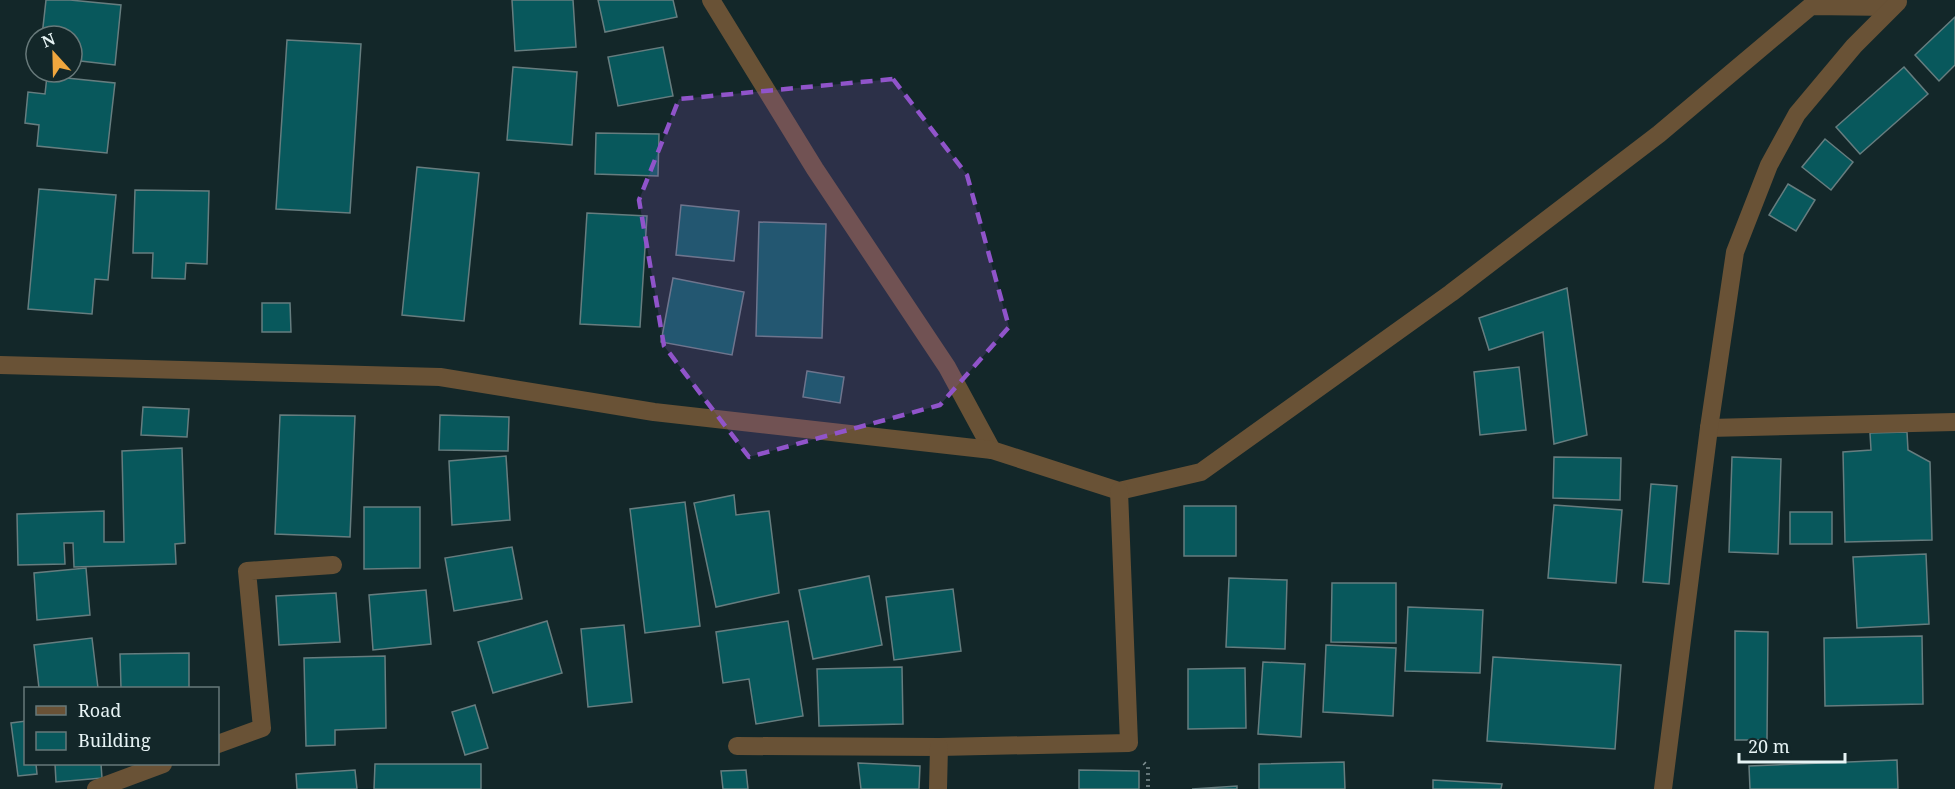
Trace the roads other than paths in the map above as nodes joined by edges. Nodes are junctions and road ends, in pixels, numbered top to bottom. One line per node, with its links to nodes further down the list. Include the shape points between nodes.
1 (711, 0): 7 (street, via 815,169 947,367)
2 (1809, 3): 3 (street); 8 (street, via 1659,134 1451,293 1202,472)
3 (1896, 4): 6 (street, via 1854,46 1797,114 1769,165 1735,252)
4 (0, 365): 7 (street, via 440,377 654,411)
5 (1955, 422): 6 (street)
6 (1709, 428): 16 (street)
7 (992, 450): 8 (street)
8 (1119, 491): 12 (street, via 1129,743)
9 (333, 565): 10 (street, via 247,571 262,728)
10 (219, 744)
11 (737, 746): 12 (street)
12 (939, 747): 15 (street)
13 (160, 765): 14 (street)
14 (96, 789)
15 (938, 789)
16 (1663, 789)

